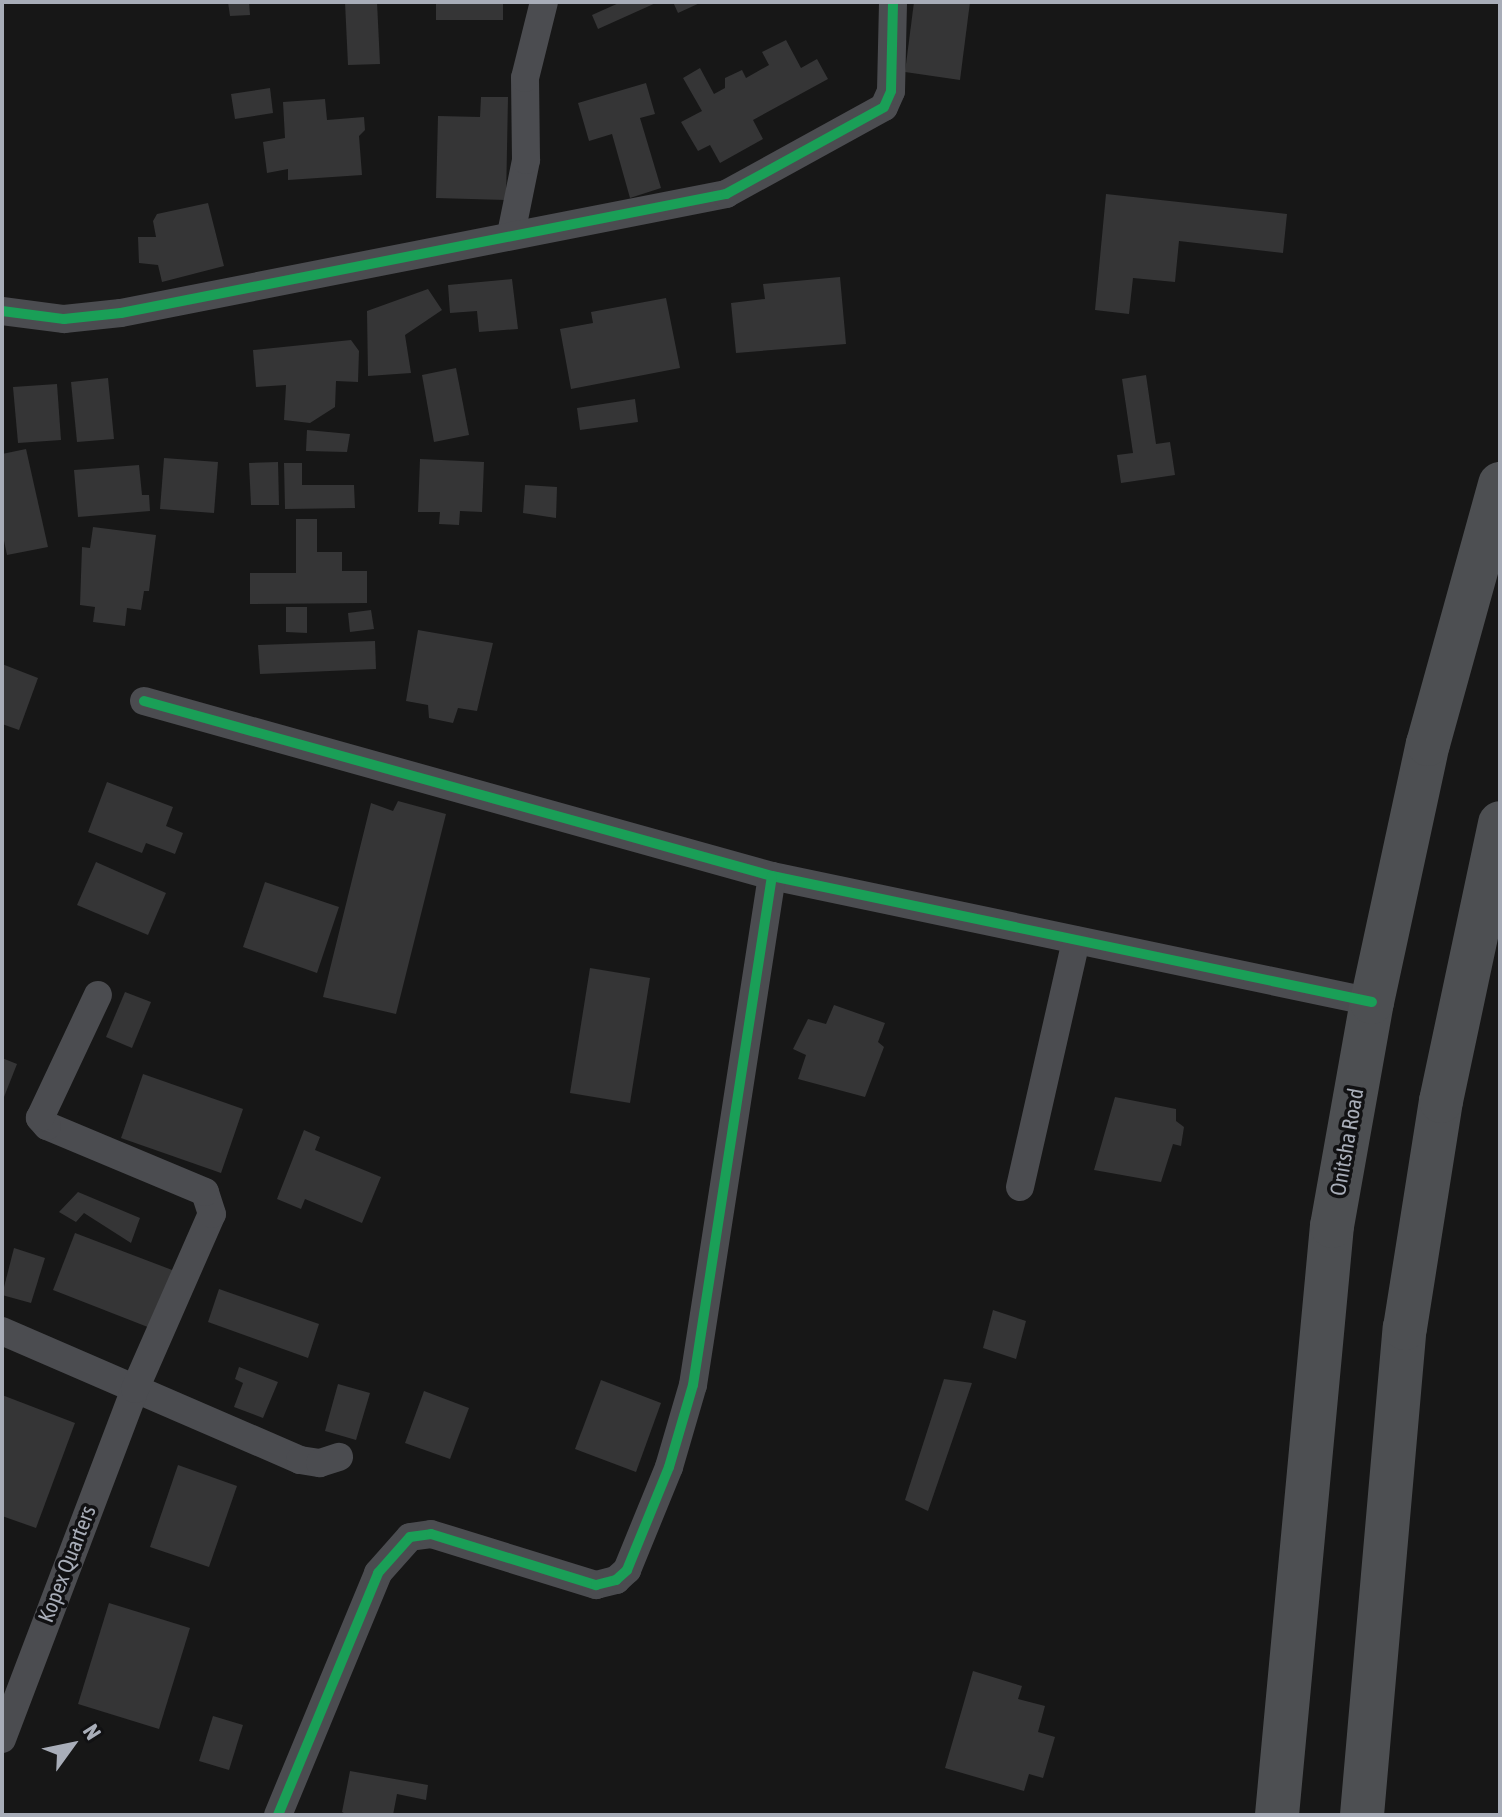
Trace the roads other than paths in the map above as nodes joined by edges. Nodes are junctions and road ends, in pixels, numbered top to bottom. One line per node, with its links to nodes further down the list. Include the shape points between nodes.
1 (544, 2): 3 (street, via 525,78 526,160)
2 (893, 2): 3 (street, via 891,91 884,107 726,194)
3 (511, 234): 4 (street, via 121,313 64,319)
4 (2, 311)
5 (1500, 484): 11 (main road, Onitsha Road, via 1428,744)
6 (144, 701): 8 (street)
7 (1500, 823): 19 (main road, via 1441,1101 1405,1328)
8 (772, 876): 9 (street); 17 (street, via 693,1385 669,1467 627,1570 616,1580 596,1585 431,1534 410,1537 378,1573)
9 (1076, 940): 11 (street); 12 (street)
10 (98, 995): 14 (street, Kopex Quarters, via 40,1118 47,1126 205,1192 212,1214)
11 (1372, 1002): 18 (main road, Onitsha Road, via 1332,1226)
12 (1020, 1187)
13 (2, 1331): 14 (street)
14 (135, 1389): 15 (street, via 300,1460 320,1463); 16 (street, Kopex Quarters)
15 (339, 1457)
16 (2, 1739)
17 (278, 1815)
18 (1277, 1815)
19 (1362, 1815)

